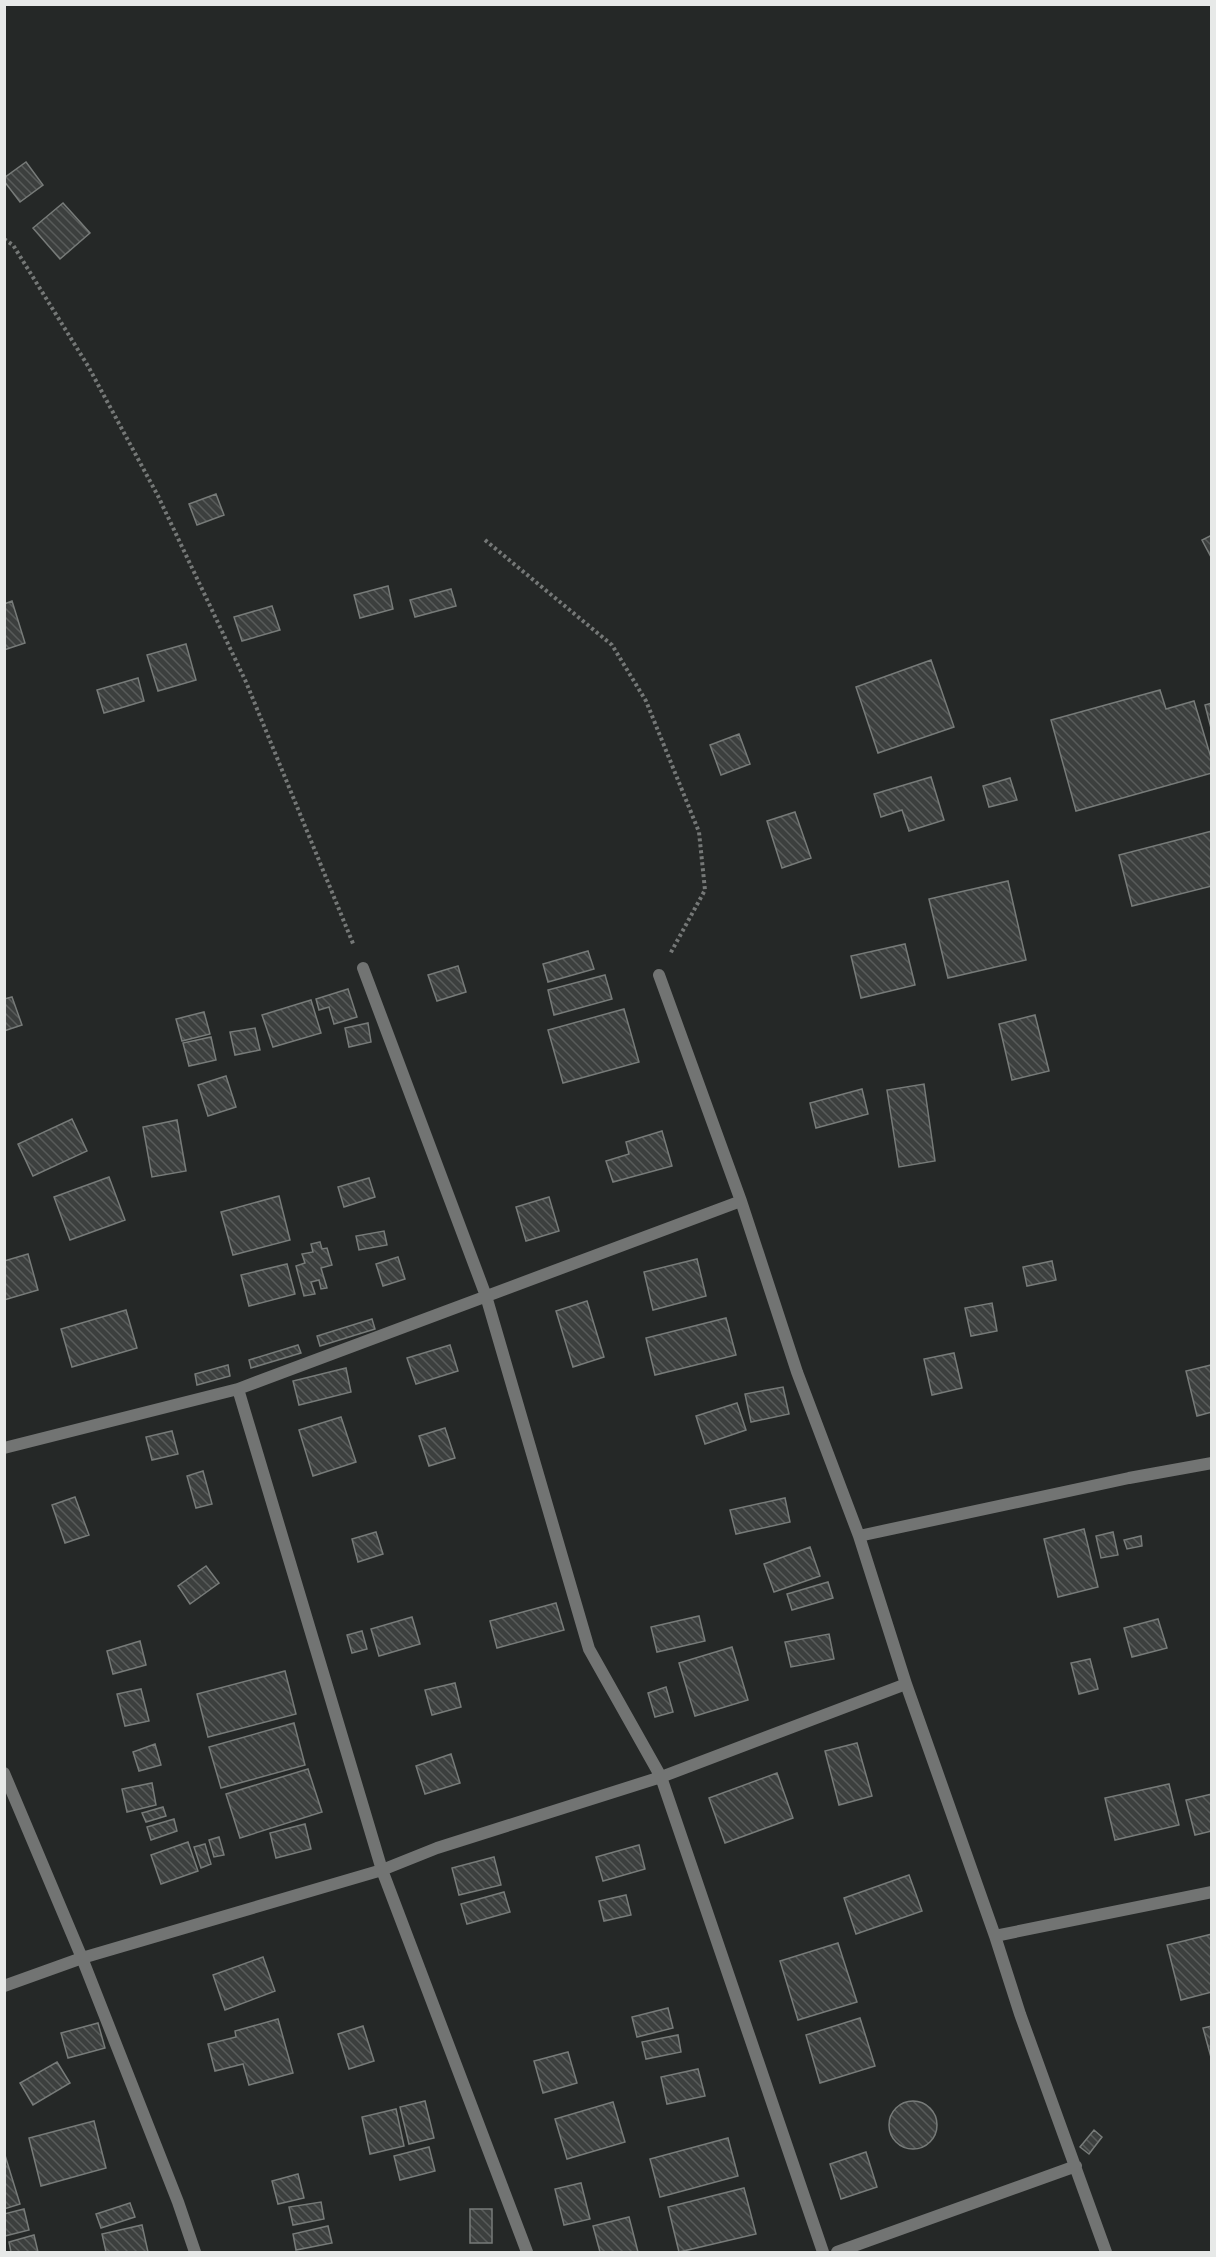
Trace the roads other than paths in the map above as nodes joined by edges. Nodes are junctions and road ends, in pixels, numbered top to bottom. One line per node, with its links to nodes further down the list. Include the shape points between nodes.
1 (363, 968): 4 (street)
2 (659, 975): 3 (street)
3 (741, 1201): 4 (street); 8 (street)
4 (486, 1296): 5 (street); 11 (street, via 589,1649)
5 (238, 1389): 6 (street); 12 (street)
6 (4, 1448)
7 (1212, 1463): 8 (street)
8 (858, 1536): 9 (street)
9 (906, 1684): 11 (street); 14 (street)
10 (4, 1773): 15 (street)
11 (661, 1778): 12 (street, via 437,1848); 20 (street)
12 (382, 1870): 15 (street); 19 (street)
13 (1212, 1892): 14 (street)
14 (995, 1936): 17 (street)
15 (82, 1958): 16 (street); 18 (street)
16 (4, 1986)
17 (1076, 2166): 21 (street); 22 (street)
18 (195, 2253)
19 (527, 2253)
20 (823, 2253)
21 (837, 2253)
22 (1106, 2253)

